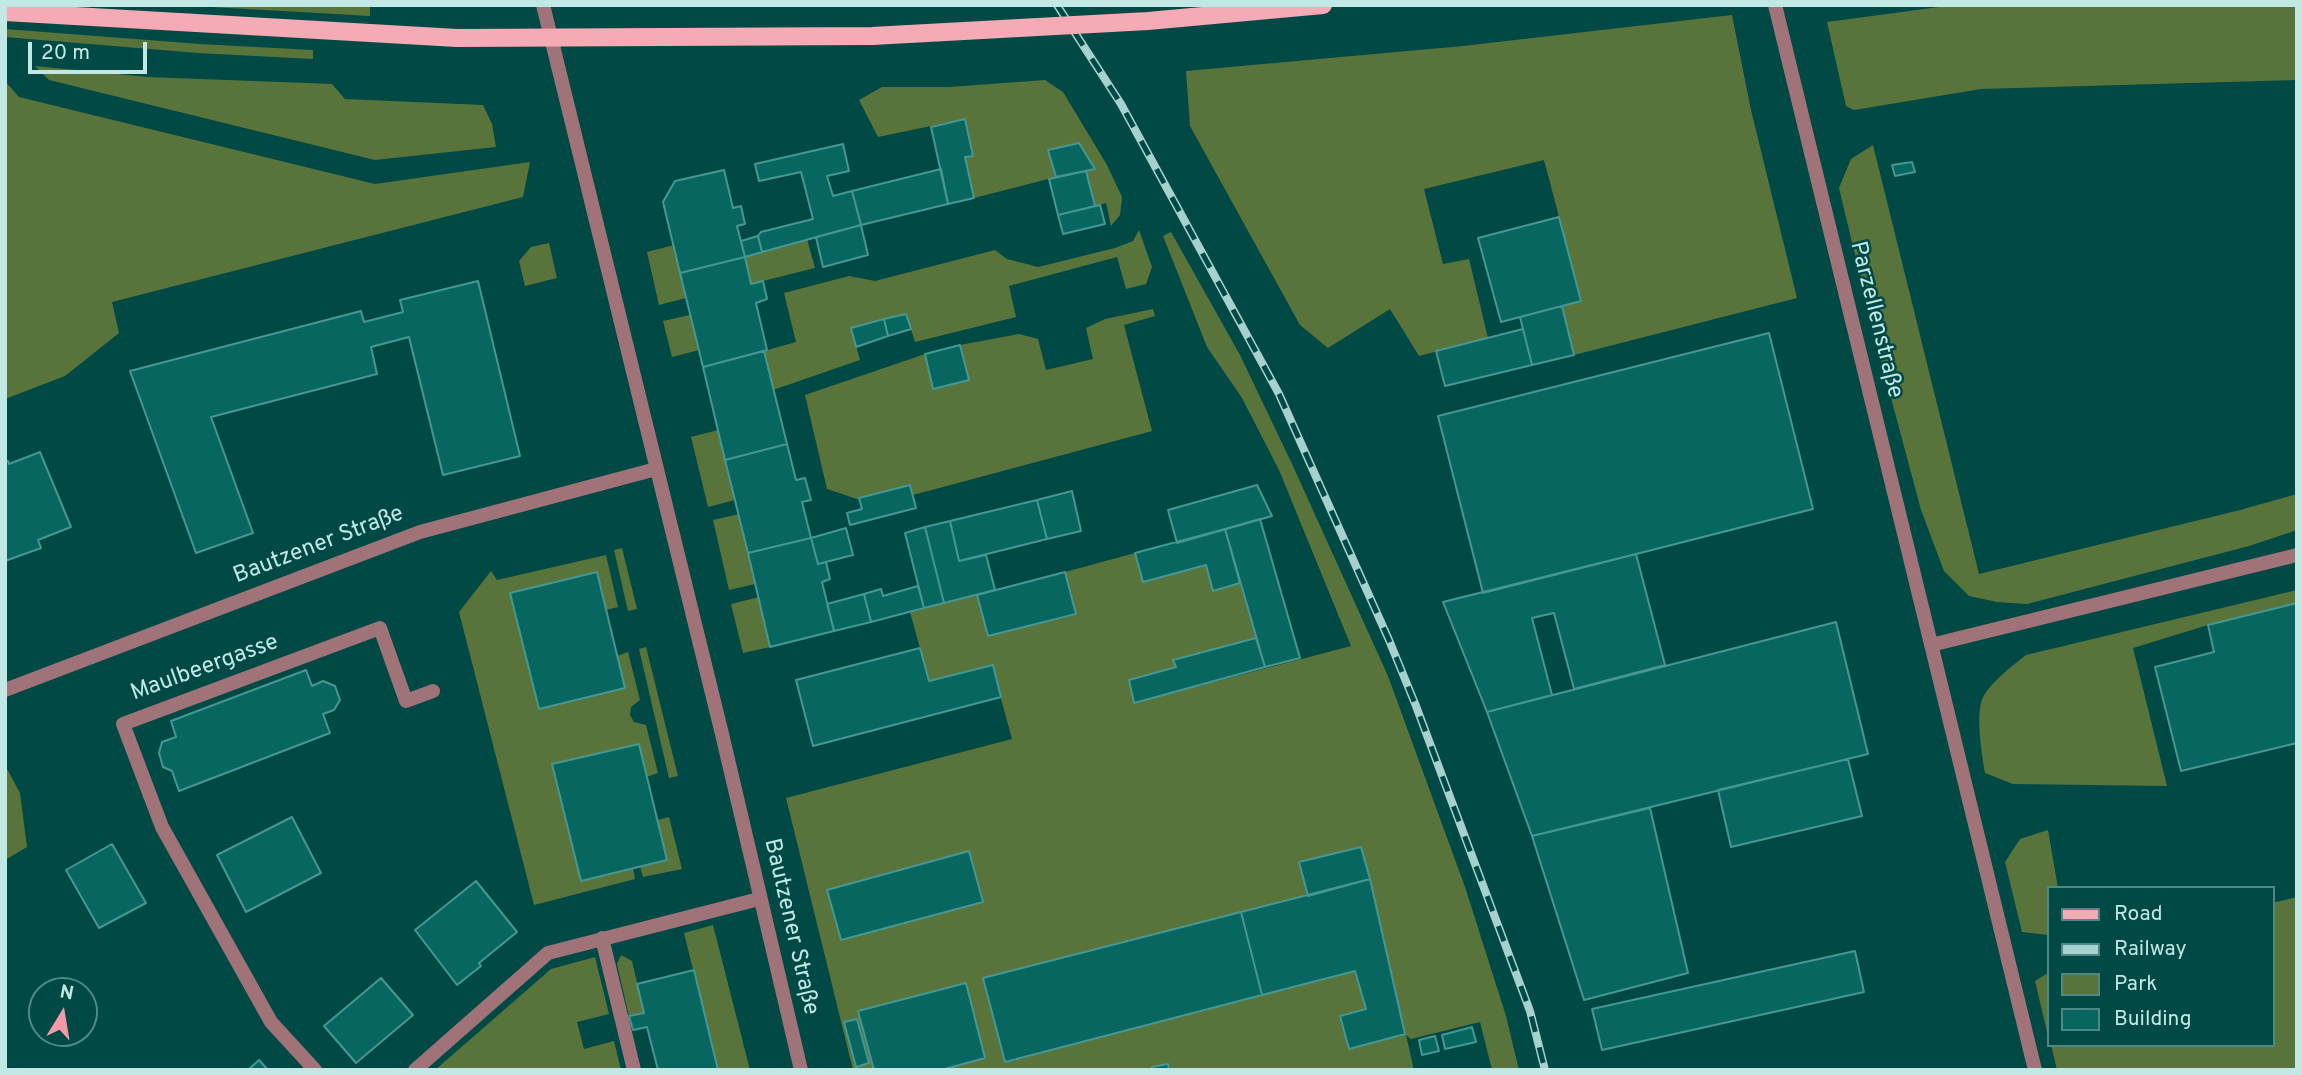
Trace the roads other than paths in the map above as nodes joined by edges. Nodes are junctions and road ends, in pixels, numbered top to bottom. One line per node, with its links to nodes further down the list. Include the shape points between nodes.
1 (543, 5): 5 (street, Bautzener Straße)
2 (1323, 5): 4 (main road, bridge, via 1148,22 872,36 457,38)
3 (1775, 5): 7 (street, Parzellenstraße)
4 (5, 12)
5 (656, 469): 8 (street, Bautzener Straße, via 419,532); 10 (street, Bautzener Straße)
6 (2297, 555): 7 (street)
7 (1931, 645): 16 (street, Parzellenstraße)
8 (5, 690)
9 (433, 691): 12 (street, Maulbeergasse, via 405,701 380,628 123,724 162,827 271,1022)
10 (759, 899): 11 (street); 15 (street, Bautzener Straße)
11 (603, 938): 13 (street, via 548,953); 14 (street)
12 (315, 1070)
13 (415, 1070)
14 (634, 1070)
15 (801, 1070)
16 (2035, 1070)

